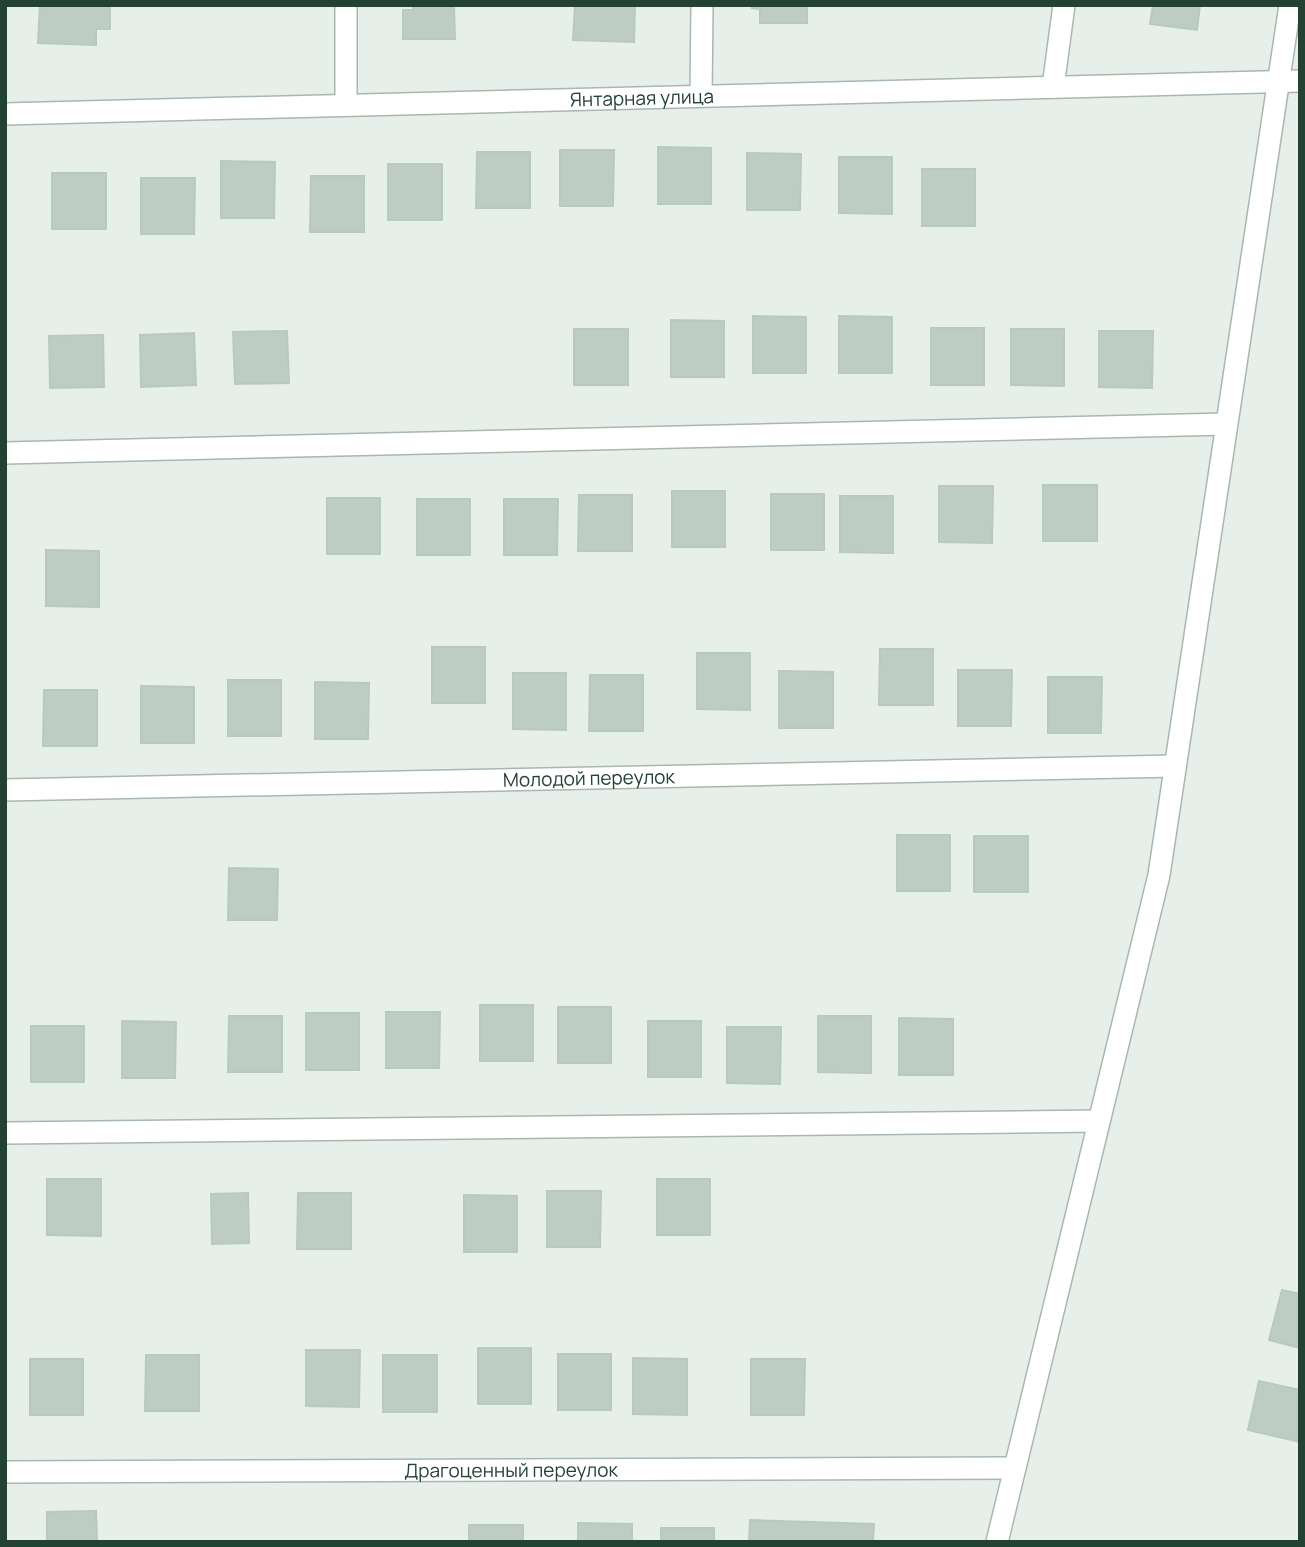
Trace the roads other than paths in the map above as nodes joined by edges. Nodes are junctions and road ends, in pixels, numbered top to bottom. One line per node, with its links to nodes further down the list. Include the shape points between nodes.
1 (346, 5): 8 (street)
2 (702, 5): 7 (street)
3 (1064, 5): 6 (street)
4 (1290, 5): 5 (street)
5 (1289, 81): 6 (street, Янтарная улица); 10 (street)
6 (1053, 87): 7 (street, Янтарная улица)
7 (701, 96): 8 (street, Янтарная улица)
8 (346, 105): 9 (street, Янтарная улица)
9 (5, 114)
10 (1226, 424): 11 (street); 12 (street)
11 (5, 453)
12 (1175, 766): 13 (street, Молодой переулок); 14 (street, via 1158,875)
13 (5, 790)
14 (1099, 1121): 15 (street); 16 (street)
15 (5, 1133)
16 (1015, 1468): 17 (street, Драгоценный переулок); 18 (street)
17 (5, 1472)
18 (997, 1542)

